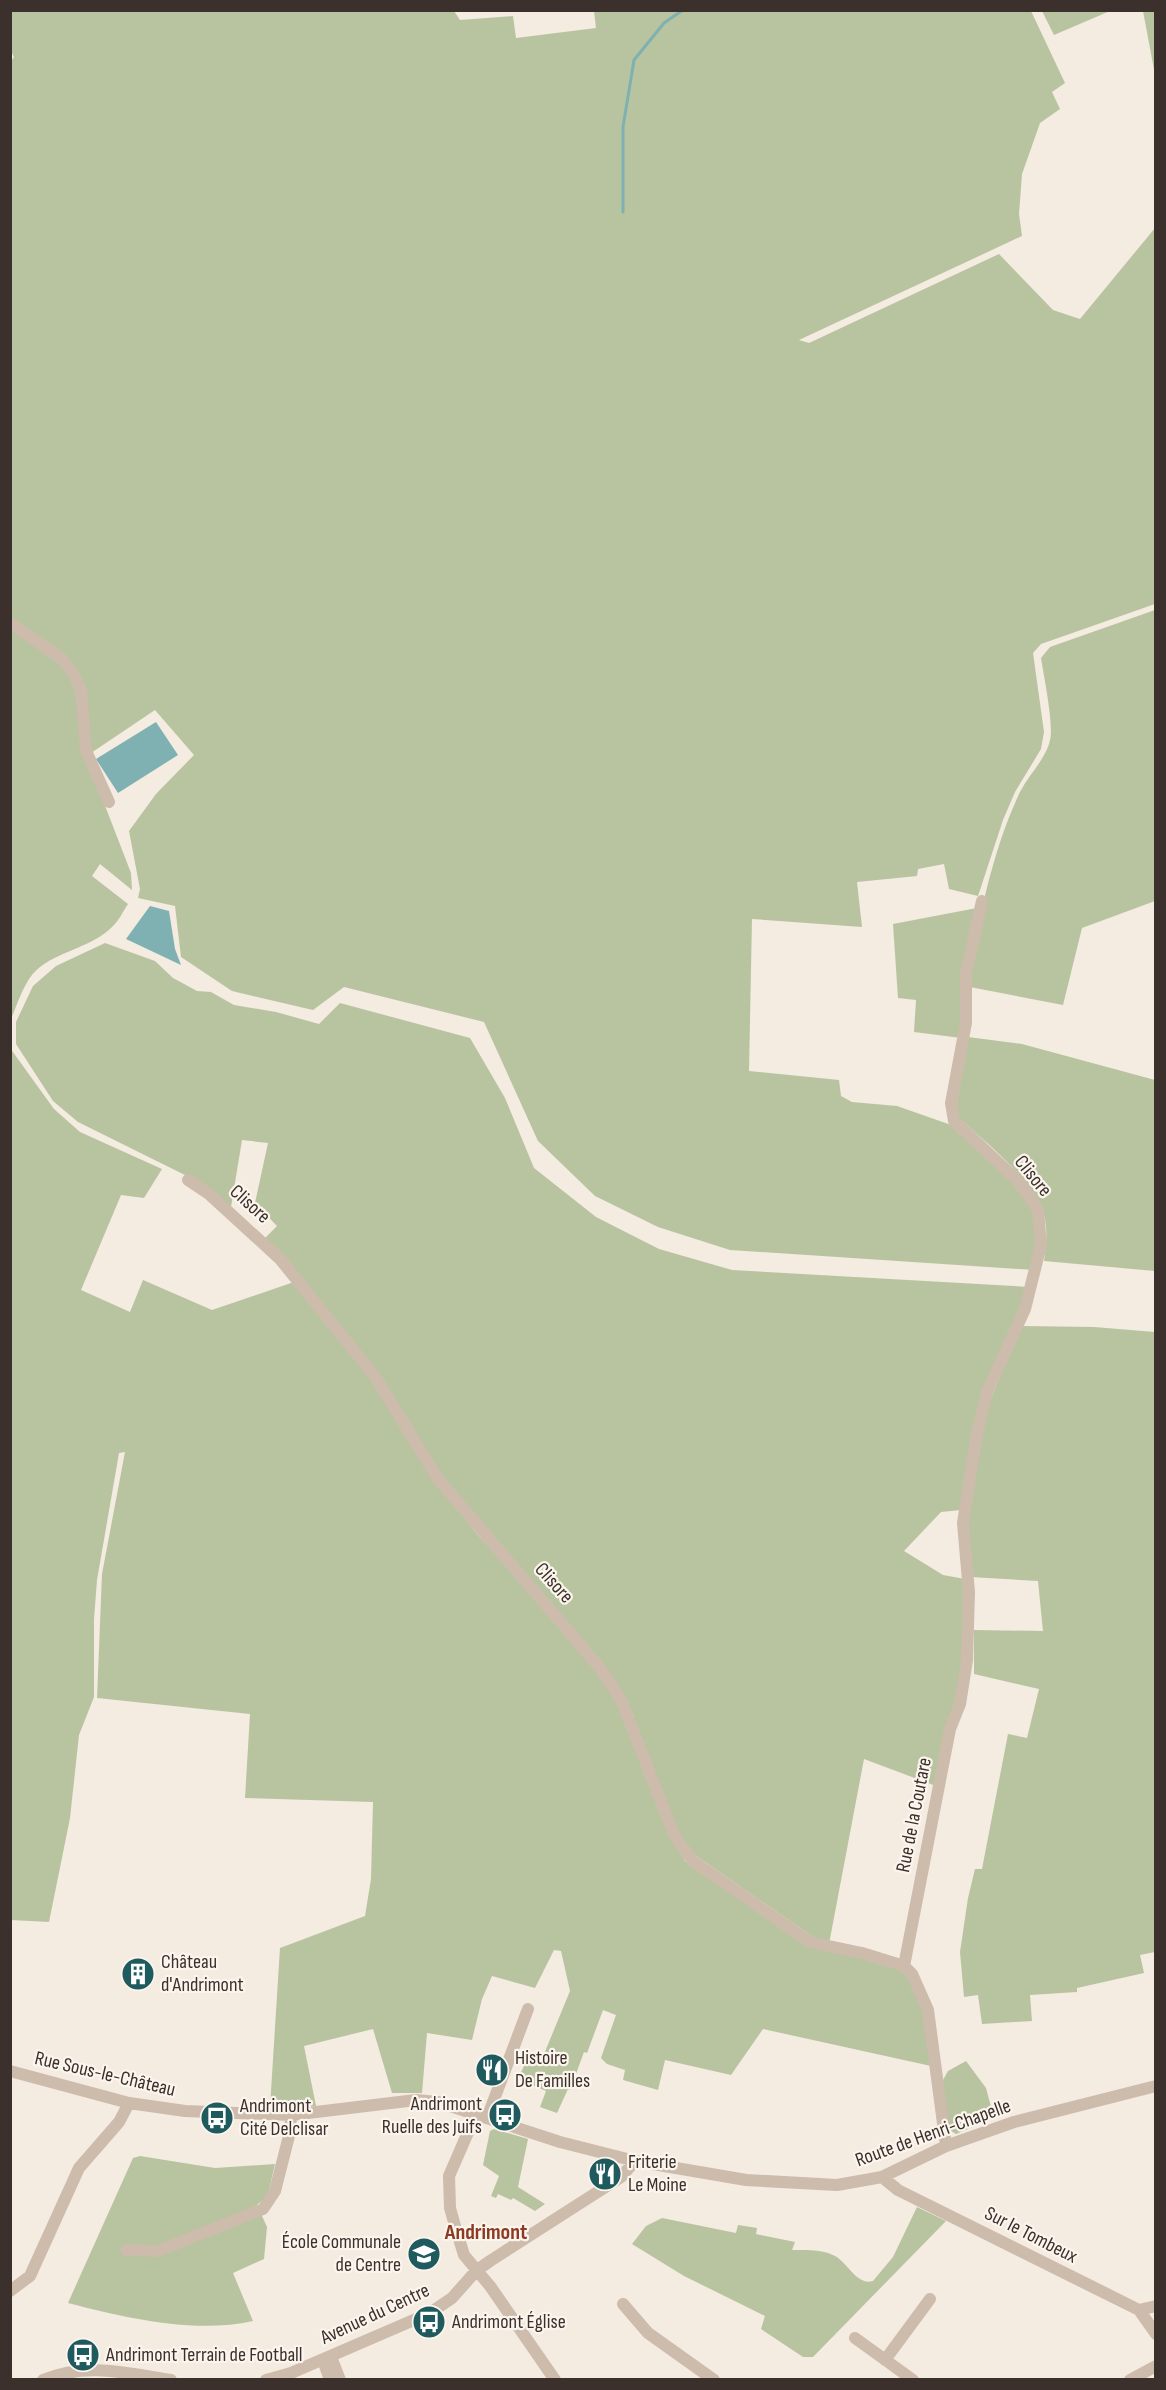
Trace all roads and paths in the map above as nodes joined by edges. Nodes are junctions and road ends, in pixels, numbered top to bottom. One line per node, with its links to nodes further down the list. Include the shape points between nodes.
1 (10, 623): 2 (street, via 61,658 73,673 81,690 86,751)
2 (110, 802)
3 (982, 901): 5 (street, Clisore, via 966,974 966,1023 951,1103 954,1121 1029,1196 1038,1210 1041,1245 1025,1309 987,1392)
4 (188, 1180): 6 (street, Clisore, via 209,1194 280,1259 376,1378 438,1479 600,1668 621,1700 675,1837 693,1861 810,1942)
5 (968, 1485): 6 (street, Rue de la Coutare, via 963,1523 969,1592 968,1660 960,1704 950,1729)
6 (903, 1966): 13 (street, via 919,1985 928,2010)
7 (528, 2009): 12 (street)
8 (10, 2071): 10 (street, Rue Sous-le-Château)
9 (1155, 2086): 13 (street, Route de Henri-Chapelle, via 1014,2122)
10 (129, 2103): 11 (street, Rue Sous-le-Château, via 185,2111); 18 (street, via 119,2122 79,2168 30,2276)
11 (291, 2115): 12 (street, Rue Sous-le-Château, via 416,2100 438,2102); 16 (street, via 275,2191 263,2209 158,2251)
12 (482, 2116): 14 (street, Route de Henri-Chapelle); 17 (street, via 449,2176 454,2226 464,2255)
13 (946, 2146): 15 (street, Route de Henri-Chapelle)
14 (635, 2162): 15 (street, Route de Henri-Chapelle, via 746,2181 837,2185); 17 (street, Avenue du Centre, via 621,2177)
15 (882, 2177): 22 (street, Sur le Tombeux, via 905,2193)
16 (126, 2250)
17 (476, 2271): 25 (street, Avenue du Centre, via 452,2298 430,2313); 33 (street)
18 (10, 2291)
19 (930, 2299): 26 (street)
20 (623, 2304): 34 (street, via 648,2333)
21 (1155, 2306): 22 (street)
22 (1139, 2310): 23 (street, Sur le Tombeux)
23 (1155, 2334)
24 (855, 2338): 26 (street)
25 (327, 2358): 30 (street, Avenue du Centre); 31 (street); 32 (street)
26 (885, 2360): 35 (street)
27 (1155, 2366): 36 (street)
28 (43, 2379): 29 (street, via 78,2369)
29 (171, 2379)
30 (266, 2379)
31 (330, 2379)
32 (340, 2379)
33 (555, 2379)
34 (714, 2379)
35 (913, 2379)
36 (1130, 2379)

